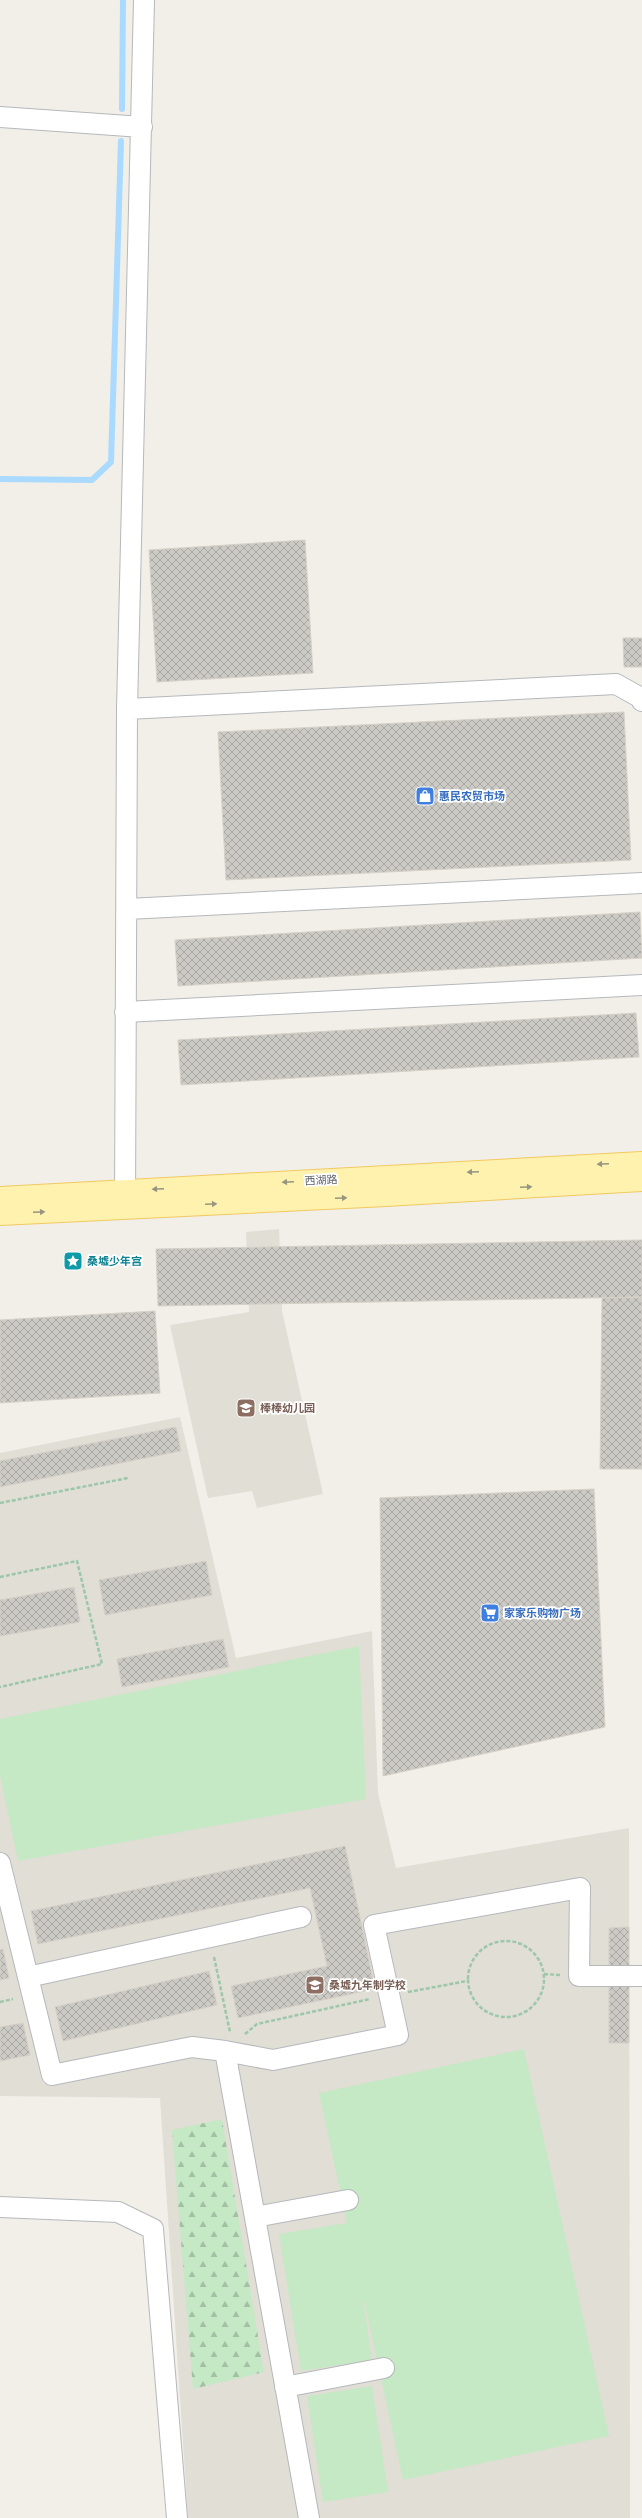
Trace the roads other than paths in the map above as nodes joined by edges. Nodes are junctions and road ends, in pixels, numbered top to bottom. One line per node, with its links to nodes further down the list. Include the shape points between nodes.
1 (144, 0): 3 (street)
2 (0, 117): 3 (street)
3 (142, 127): 5 (street)
4 (642, 699): 5 (street, via 616,684)
5 (127, 709): 7 (street)
6 (642, 883): 7 (street)
7 (127, 909): 9 (street)
8 (642, 985): 9 (street)
9 (125, 1012): 13 (street)
10 (642, 1163): 13 (main road, 西湖路, one-way to 13)
11 (642, 1180): 13 (main road, 西湖路, one-way to 11)
12 (0, 1198): 13 (main road, 西湖路)
13 (125, 1200): 14 (main road, 西湖路, one-way to 13)
14 (0, 1214)
15 (0, 1863): 18 (street)
16 (301, 1917): 18 (street)
17 (642, 1976): 19 (street, via 579,1976 580,1888 374,1925 398,2035 273,2060)
18 (28, 1977): 19 (street, via 52,2075 192,2047)
19 (228, 2048): 22 (street)
20 (348, 2200): 22 (street)
21 (0, 2207): 25 (street, via 118,2212 153,2229)
22 (254, 2217): 24 (street)
23 (384, 2368): 24 (street)
24 (285, 2387): 26 (street)
25 (177, 2518)
26 (309, 2518)

